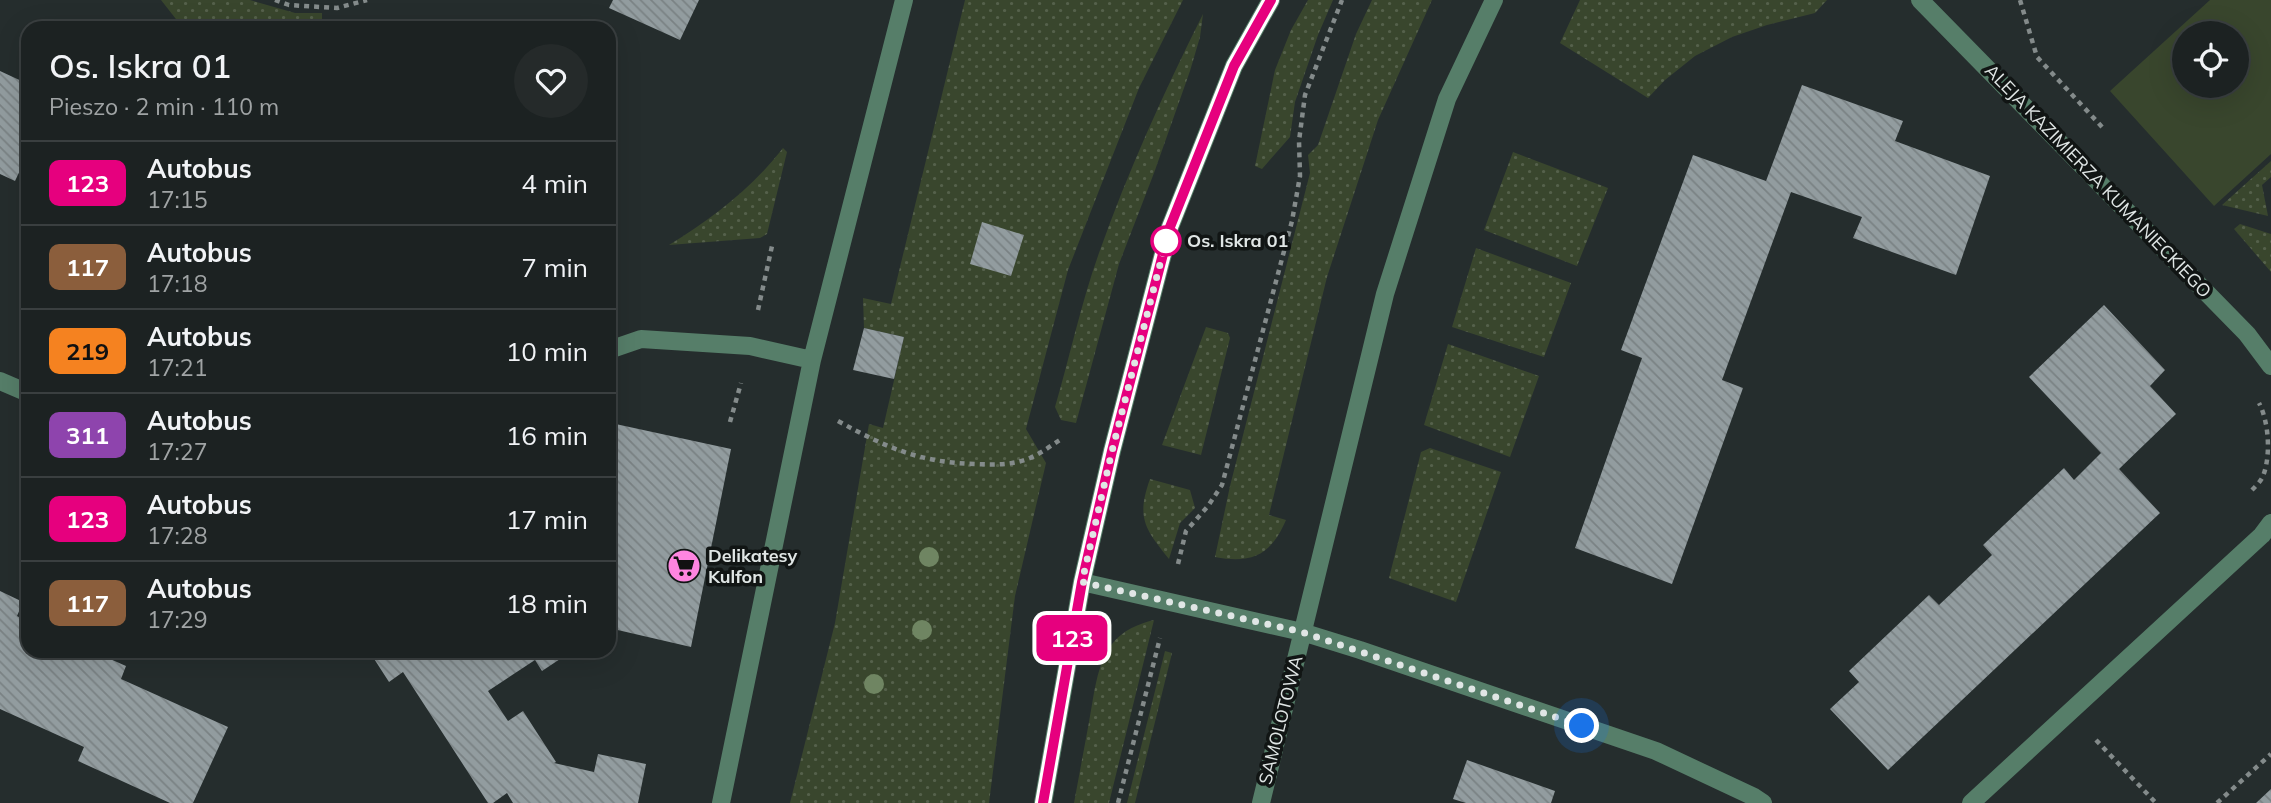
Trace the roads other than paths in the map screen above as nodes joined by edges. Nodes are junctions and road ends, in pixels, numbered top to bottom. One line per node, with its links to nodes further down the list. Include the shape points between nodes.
1 (904, 0): 6 (street)
2 (1271, 0): 11 (street, via 1234,66 1170,227)
3 (1494, 0): 12 (street, via 1447,99 1385,293)
4 (1920, 0): 7 (street, ALEJA KAZIMIERZA KUMANIECKIEGO, via 2247,334)
5 (616, 348): 6 (street, via 640,339 750,346)
6 (812, 360): 13 (street)
7 (2271, 366)
8 (0, 381): 9 (street)
9 (21, 390)
10 (2267, 529): 17 (street)
11 (1082, 582): 12 (street); 14 (street)
12 (1302, 632): 15 (street, SAMOLOTOWA); 16 (street, SAMOLOTOWA, via 1656,751)
13 (721, 803)
14 (1043, 803)
15 (1261, 803)
16 (1763, 803)
17 (1971, 803)

